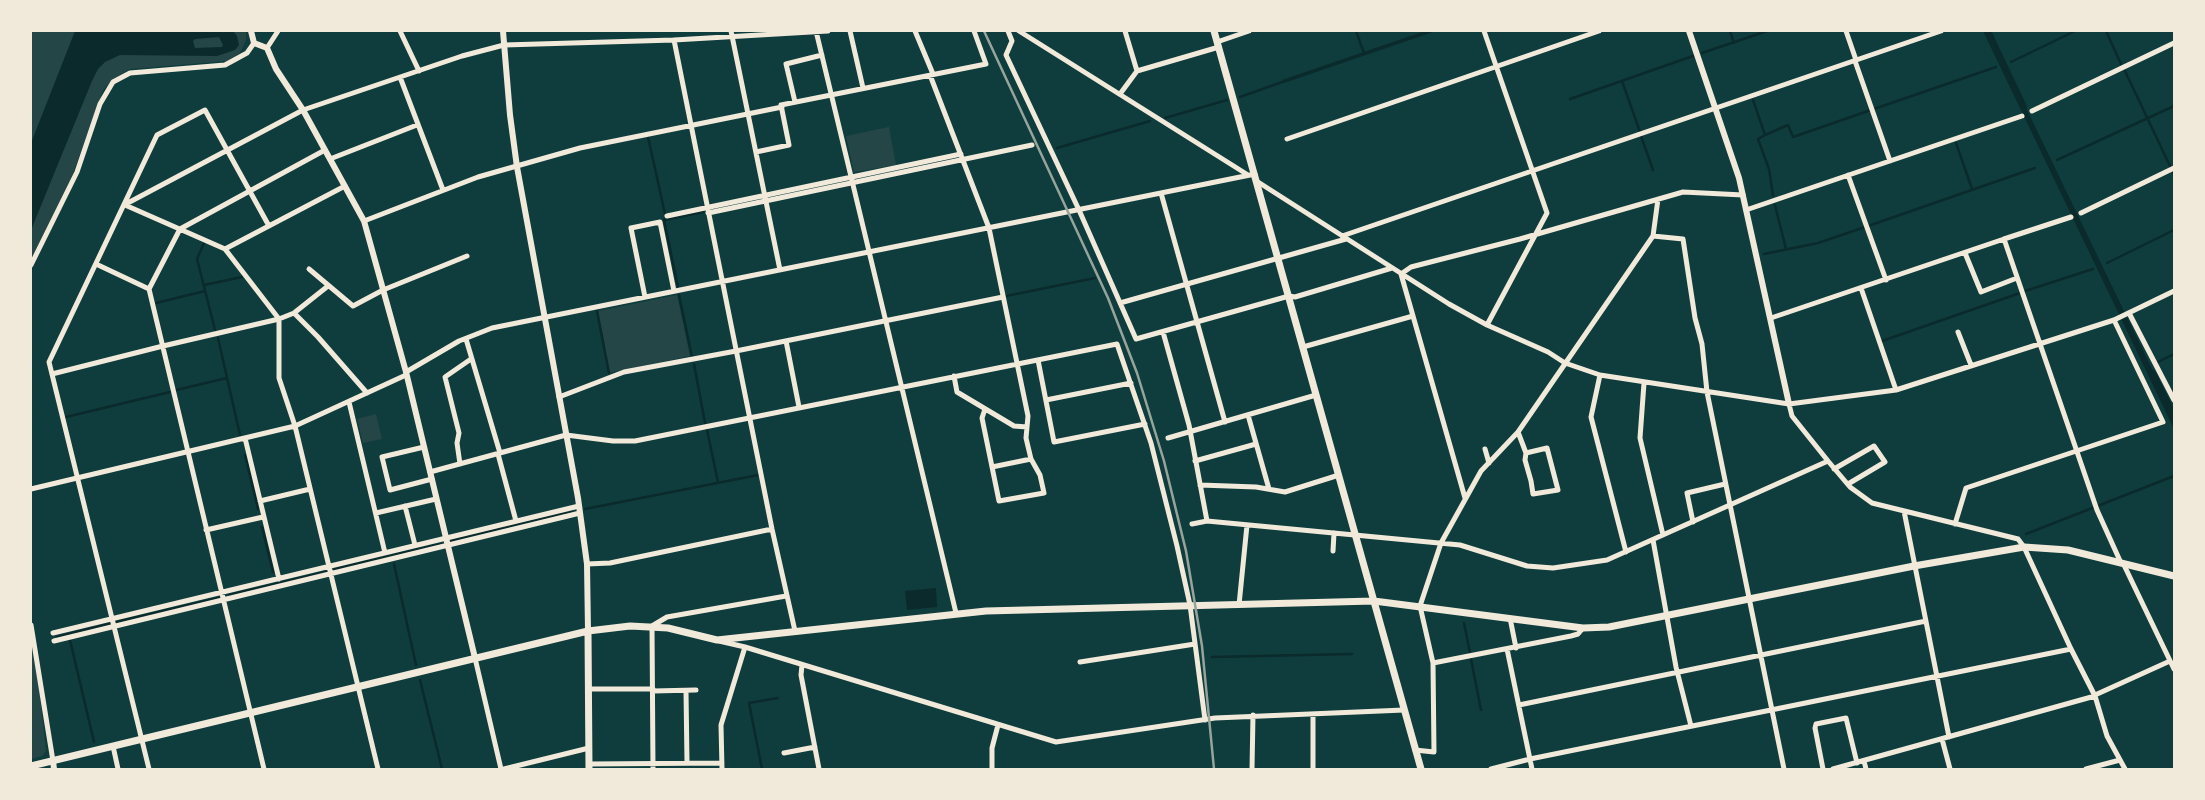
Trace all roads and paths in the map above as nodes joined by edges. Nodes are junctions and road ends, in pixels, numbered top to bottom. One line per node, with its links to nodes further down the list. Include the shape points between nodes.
1 (251, 31): 23 (street)
2 (278, 31): 27 (street)
3 (400, 31): 31 (street)
4 (503, 31): 25 (street)
5 (816, 31): 6 (street); 20 (street); 28 (street)
6 (828, 31)
7 (850, 31): 35 (street)
8 (915, 31): 33 (street)
9 (974, 31): 33 (street, via 986,64)
10 (1008, 31): 74 (street, via 1012,41 1006,56)
11 (1019, 31): 36 (street)
12 (1125, 31): 32 (street)
13 (1214, 31): 26 (main road)
14 (1249, 31): 26 (street)
15 (1484, 31): 30 (street)
16 (1599, 31): 30 (street)
17 (1689, 31): 40 (street)
18 (1846, 31): 29 (street)
19 (1941, 31): 29 (street)
20 (765, 32): 21 (street)
21 (732, 33): 22 (street); 43 (street)
22 (674, 40): 25 (street); 46 (street)
23 (254, 43): 27 (street); 93 (street, via 247,53 225,65 130,73 113,82 100,104 78,172)
24 (2174, 43): 42 (street)
25 (504, 45): 31 (street); 56 (street)
26 (1218, 45): 32 (street); 59 (main road)
27 (267, 48): 41 (street, via 276,69)
28 (822, 55): 37 (street); 38 (street, via 786,64)
29 (1856, 60): 40 (street); 55 (street)
30 (1496, 67): 47 (street); 58 (street)
31 (419, 70): 34 (street)
32 (1137, 71): 36 (street)
33 (932, 75): 35 (street); 52 (street)
34 (400, 77): 41 (street); 45 (street)
35 (863, 88): 37 (street)
36 (1120, 94): 59 (street)
37 (832, 95): 38 (street); 61 (street)
38 (795, 102): 39 (street)
39 (782, 107): 43 (street); 51 (street, via 789,145)
40 (1716, 108): 58 (street); 69 (street)
41 (303, 110): 49 (street); 50 (street)
42 (2032, 111)
43 (749, 114): 46 (street); 51 (street)
44 (2022, 116): 55 (street)
45 (418, 124): 53 (street); 65 (street)
46 (690, 125): 56 (street, via 580,148); 73 (street)
47 (1287, 139)
48 (1032, 145): 54 (street)
49 (325, 150): 53 (street); 66 (street)
50 (227, 151): 66 (street); 72 (street); 72 (street, via 205,110 197,114 157,135)
51 (756, 152): 68 (street)
52 (961, 154): 54 (street); 61 (street)
53 (330, 159): 64 (street)
54 (964, 161): 63 (street); 82 (street)
55 (1890, 161): 60 (street)
56 (518, 167): 65 (street); 115 (street)
57 (2174, 168): 76 (street)
58 (1531, 171): 83 (street, via 1546,213); 85 (street)
59 (1252, 175): 62 (main road); 67 (street)
60 (1848, 175): 75 (street); 99 (street)
61 (851, 176): 63 (street); 68 (street)
62 (1258, 182): 85 (street); 91 (main road)
63 (853, 184): 71 (street); 88 (street)
64 (345, 186): 79 (street); 80 (street)
65 (443, 190): 79 (street)
66 (250, 191): 80 (street); 81 (street)
67 (1161, 193): 74 (street); 101 (street)
68 (765, 195): 71 (street); 73 (street)
69 (1743, 195): 70 (street, via 1683,192); 75 (street)
70 (1658, 199): 83 (street); 84 (street)
71 (766, 202): 73 (street); 96 (street)
72 (124, 205): 81 (street); 92 (street)
73 (708, 210): 77 (street); 100 (street)
74 (1079, 210): 82 (street); 111 (street)
75 (1746, 210): 116 (street)
76 (2081, 213)
77 (667, 216)
78 (2071, 217): 86 (street)
79 (364, 221): 105 (street)
80 (269, 226): 87 (street)
81 (180, 228): 87 (street); 104 (street)
82 (989, 228): 88 (street); 110 (street)
83 (1534, 234): 97 (street, via 1411,267); 121 (street)
84 (1653, 236): 132 (street); 143 (street, via 1683,239)
85 (1344, 237): 91 (street); 94 (street)
86 (2004, 239): 89 (street); 98 (street)
87 (225, 249): 118 (street)
88 (869, 252): 96 (street); 119 (street)
89 (1965, 253): 98 (street, via 1980,292); 99 (street)
90 (468, 256): 105 (street)
91 (1278, 258): 101 (street); 108 (main road)
92 (96, 264): 104 (street); 135 (street, via 49,362)
93 (31, 265)
94 (1392, 268): 97 (street); 108 (street)
95 (309, 269): 102 (street)
96 (780, 270): 100 (street)
97 (1402, 274): 114 (street); 121 (street)
98 (2017, 278): 126 (street)
99 (1886, 280): 103 (street)
100 (722, 282): 106 (street); 129 (street)
101 (1187, 283): 111 (street); 120 (street)
102 (328, 286): 105 (street, via 353,306); 113 (street)
103 (1861, 288): 116 (street); 142 (street)
104 (148, 289): 127 (street)
105 (382, 290): 136 (street)
106 (674, 291): 109 (street); 109 (street, via 660,222 630,228)
107 (2174, 291): 112 (street)
108 (1289, 296): 120 (street); 128 (main road)
109 (645, 297): 115 (street)
110 (1003, 297): 119 (street); 133 (street)
111 (1120, 303): 122 (street, via 1136,339)
112 (2128, 313): 117 (street); 148 (street)
113 (294, 314): 118 (street); 144 (street)
114 (1413, 316): 128 (street); 188 (street)
115 (545, 317): 124 (street, via 492,328); 146 (street)
116 (1771, 318): 150 (street)
117 (2116, 318): 126 (street); 167 (street, via 2163,422)
118 (279, 319): 127 (street); 157 (street, via 279,378)
119 (885, 320): 125 (street); 141 (street)
120 (1197, 322): 122 (street); 155 (street)
121 (1487, 325): 132 (street)
122 (1163, 332): 159 (street)
123 (1958, 332): 134 (street)
124 (466, 338): 130 (street); 136 (street)
125 (786, 341): 129 (street); 151 (street)
126 (2040, 344): 134 (street); 167 (street)
127 (163, 346): 135 (street); 168 (street)
128 (1303, 347): 145 (main road)
129 (736, 351): 146 (street, via 624,372); 154 (street)
130 (471, 359): 169 (street); 175 (street, via 445,377 459,433)
131 (1038, 360): 133 (street); 139 (street, via 1117,344); 147 (street)
132 (1565, 363): 137 (street); 160 (street)
133 (1017, 364): 138 (street); 158 (street, via 1028,416)
134 (1971, 366): 142 (street)
135 (52, 374): 180 (street)
136 (406, 374): 144 (street); 165 (street)
137 (1600, 375): 140 (street); 214 (street, via 1591,416)
138 (954, 376): 141 (street); 152 (street, via 957,392)
139 (1131, 383): 147 (street); 156 (street)
140 (1644, 383): 143 (street); 207 (street, via 1640,438)
141 (901, 387): 151 (street); 231 (street)
142 (1896, 390): 150 (street)
143 (1707, 392): 150 (street); 182 (street)
144 (367, 393): 149 (street)
145 (1316, 395): 153 (street); 179 (main road)
146 (559, 397): 161 (street)
147 (1046, 400): 156 (street, via 1054,442)
148 (2174, 400)
149 (349, 402): 157 (street); 195 (street)
150 (1789, 404): 173 (street, via 1792,416)
151 (799, 407): 154 (street)
152 (985, 409): 158 (street, via 1014,426); 176 (street, via 982,418)
153 (1248, 415): 155 (street); 164 (street)
154 (750, 418): 161 (street, via 635,441); 203 (street)
155 (1224, 422): 159 (street)
156 (1145, 424): 228 (street)
157 (296, 426): 162 (street); 186 (street)
158 (1027, 427): 171 (street)
159 (1189, 432): 163 (street); 172 (street)
160 (1518, 432): 170 (street); 174 (street)
161 (566, 435): 169 (street); 193 (street)
162 (245, 438): 168 (street); 190 (street)
163 (1168, 438)
164 (1256, 444): 172 (street); 187 (street)
165 (424, 447): 178 (street); 181 (street, via 382,457 390,490)
166 (1485, 449): 174 (street)
167 (2077, 451): 201 (street, via 1966,488); 216 (street, via 2097,510)
168 (188, 452): 180 (street); 204 (street)
169 (499, 453): 175 (street); 197 (street)
170 (1526, 453): 170 (street, via 1533,494 1558,490 1547,448)
171 (1031, 460): 176 (street); 176 (street, via 1040,475 1044,494 999,501)
172 (1195, 460): 184 (street)
173 (1828, 461): 177 (street); 192 (street)
174 (1489, 463): 188 (street)
175 (460, 464): 178 (street)
176 (992, 467)
177 (1834, 469): 183 (street); 183 (street, via 1874,446 1885,462)
178 (430, 472): 181 (street)
179 (1339, 475): 187 (street, via 1285,492); 206 (main road)
180 (77, 479): 185 (street); 234 (street)
181 (432, 479): 189 (street)
182 (1725, 484): 192 (street); 199 (street, via 1688,493)
183 (1848, 484): 194 (street, via 1872,503)
184 (1200, 485): 187 (street); 198 (street)
185 (31, 489)
186 (310, 489): 190 (street); 219 (street)
187 (1269, 489)
188 (1465, 498): 210 (street)
189 (436, 499): 191 (street); 209 (street)
190 (260, 501): 196 (street)
191 (405, 506): 195 (street); 211 (street)
192 (1730, 506): 199 (street); 226 (street)
193 (579, 509): 197 (street); 209 (street); 217 (street)
194 (1904, 511): 201 (street); 218 (street)
195 (376, 513): 215 (street)
196 (263, 517): 204 (street); 222 (street)
197 (516, 521): 209 (street)
198 (1207, 521): 200 (street); 202 (street)
199 (1693, 522): 207 (street)
200 (1192, 524)
201 (1955, 524): 212 (street, via 2018,539)
202 (1247, 525): 205 (street); 229 (street)
203 (772, 528): 217 (street); 224 (street)
204 (206, 530): 223 (street)
205 (1334, 533): 206 (street); 213 (street)
206 (1356, 535): 210 (street); 227 (main road)
207 (1663, 536): 208 (street)
208 (1653, 540): 214 (street); 232 (street)
209 (447, 541): 211 (street); 220 (street); 251 (street)
210 (1441, 543): 214 (street, via 1527,566 1554,568 1607,560); 230 (street)
211 (415, 546): 215 (street)
212 (2024, 547): 216 (main road, via 2068,550); 218 (main road); 249 (street)
213 (1333, 551)
214 (1626, 552)
215 (385, 553): 219 (street)
216 (2122, 563): 221 (main road); 252 (street)
217 (587, 564): 241 (street)
218 (1914, 566): 226 (main road); 235 (street)
219 (330, 567): 220 (street); 222 (street)
220 (332, 574): 225 (street); 259 (street)
221 (2174, 576)
222 (278, 579): 223 (street)
223 (222, 593): 225 (street); 234 (street)
224 (786, 596): 238 (street, via 667,617); 240 (street, via 790,601)
225 (224, 600): 237 (street); 268 (street)
226 (1750, 600): 232 (main road); 250 (street)
227 (1374, 601): 229 (main road); 230 (main road); 267 (main road)
228 (1190, 605): 229 (main road); 231 (main road); 245 (street)
229 (1239, 605)
230 (1420, 606): 233 (main road); 254 (street)
231 (956, 613): 240 (main road)
232 (1667, 616): 239 (main road, via 1609,627); 257 (street)
233 (1510, 618): 239 (main road); 247 (street)
234 (111, 619): 237 (street); 242 (street)
235 (1926, 621): 250 (street); 258 (street)
236 (31, 626): 287 (street)
237 (113, 626): 243 (street); 275 (street)
238 (652, 626): 241 (main road); 244 (main road); 261 (street)
239 (1583, 628): 247 (street, via 1578,634)
240 (795, 631): 244 (main road)
241 (588, 632): 251 (main road); 260 (main road)
242 (53, 633)
243 (54, 640)
244 (717, 640): 246 (street)
245 (1195, 644): 253 (street); 271 (street)
246 (745, 647): 255 (street); 290 (street, via 721,725)
247 (1516, 648): 248 (street)
248 (1507, 649): 254 (street); 265 (street)
249 (2071, 649): 258 (street); 264 (street)
250 (1761, 654): 257 (street); 266 (street)
251 (475, 658): 259 (main road); 297 (street)
252 (2171, 659): 256 (street); 264 (street)
253 (1080, 662)
254 (1433, 663): 280 (street, via 1434,752)
255 (802, 665): 272 (street); 278 (street, via 801,675)
256 (2174, 669)
257 (1678, 672): 265 (street); 273 (street)
258 (1936, 676): 266 (street); 274 (street)
259 (358, 687): 268 (main road); 296 (street)
260 (589, 688): 261 (street); 279 (main road)
261 (653, 690): 263 (street); 289 (street)
262 (696, 690): 263 (street)
263 (686, 691): 286 (street)
264 (2095, 695): 274 (street); 283 (street, via 2107,736)
265 (1519, 705): 282 (street)
266 (1772, 709): 273 (street); 304 (street)
267 (1404, 710): 269 (street); 280 (main road)
268 (251, 713): 275 (main road); 295 (street)
269 (1313, 714): 270 (street); 301 (street)
270 (1253, 715): 271 (street); 300 (street)
271 (1205, 720): 272 (street, via 1056,742)
272 (998, 725): 299 (street, via 992,748)
273 (1691, 726): 282 (street)
274 (1949, 737): 276 (street)
275 (141, 739): 277 (main road); 294 (street)
276 (1942, 739): 284 (street); 308 (street)
277 (113, 746): 287 (main road); 293 (street)
278 (815, 747): 281 (street); 298 (street)
279 (589, 748): 291 (main road); 297 (street)
280 (1415, 750): 292 (main road)
281 (784, 754)
282 (1530, 759): 302 (street); 303 (street)
283 (2120, 760): 309 (street); 310 (street)
284 (1864, 761): 285 (street); 307 (street)
285 (1856, 763): 305 (street, via 1846,718 1816,724); 306 (street)
286 (687, 764): 289 (street); 290 (street)
287 (53, 765): 288 (main road)
288 (31, 766)
289 (653, 766): 291 (street)
290 (722, 766)
291 (590, 767)
292 (1418, 767)
293 (118, 769)
294 (149, 769)
295 (264, 769)
296 (378, 769)
297 (502, 769)
298 (819, 769)
299 (992, 769)
300 (1252, 769)
301 (1313, 769)
302 (1491, 769)
303 (1532, 769)
304 (1784, 769)
305 (1823, 769)
306 (1833, 769)
307 (1866, 769)
308 (1950, 769)
309 (2086, 769)
310 (2125, 769)

